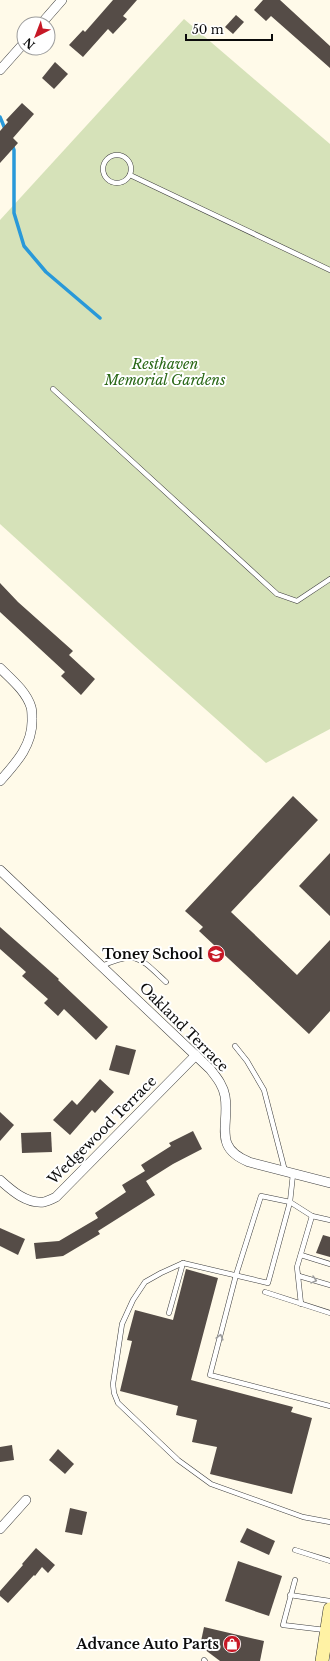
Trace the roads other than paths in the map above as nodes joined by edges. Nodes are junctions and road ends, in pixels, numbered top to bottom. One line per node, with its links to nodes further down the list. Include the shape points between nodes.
1 (62, 0): 2 (street)
2 (48, 16)
3 (16, 52): 4 (street)
4 (0, 70)
5 (130, 175): 5 (lane, via 120,183 111,182 103,172 104,163 111,156 121,156 130,165); 6 (lane)
6 (330, 270)
7 (53, 389): 8 (lane, via 277,594 297,601)
8 (330, 579)
9 (0, 668): 10 (street, via 19,688 31,707 32,727 28,745)
10 (0, 780)
11 (0, 870): 12 (street, Oakland Terrace)
12 (102, 966): 13 (lane, via 114,960 133,957 146,964); 15 (street, Oakland Terrace)
13 (166, 982)
14 (236, 1046): 16 (lane, via 264,1090)
15 (196, 1055): 16 (street, Oakland Terrace, via 221,1084 225,1098 224,1137 230,1149 249,1162); 17 (street, Wedgewood Terrace, via 56,1197 45,1202 29,1200 12,1192)
16 (289, 1173): 18 (street, Oakland Terrace); 19 (lane)
17 (0, 1180)
18 (330, 1183)
19 (290, 1202): 20 (lane); 25 (lane, via 261,1196); 25 (lane, via 268,1283)
20 (312, 1216): 21 (lane); 22 (lane)
21 (330, 1220)
22 (300, 1255): 24 (lane); 26 (lane, via 297,1267)
23 (183, 1263): 25 (lane); 30 (lane); 34 (lane, via 145,1282 133,1300 122,1324 113,1384 118,1403 178,1460 211,1484 302,1517)
24 (330, 1264)
25 (236, 1275): 32 (lane, one-way to 25, via 210,1375)
26 (299, 1276): 27 (lane, one-way to 27); 29 (lane)
27 (330, 1285)
28 (265, 1292): 29 (lane)
29 (301, 1304): 31 (lane)
30 (168, 1313)
31 (330, 1313)
32 (330, 1406)
33 (26, 1500): 35 (street)
34 (330, 1522)
35 (0, 1529)
36 (295, 1550): 37 (lane)
37 (330, 1561)
38 (295, 1580): 39 (lane)
39 (290, 1595): 40 (lane); 42 (lane, via 283,1625)
40 (330, 1601)
41 (330, 1609): 42 (main road)
42 (327, 1630): 43 (main road)
43 (322, 1661)

